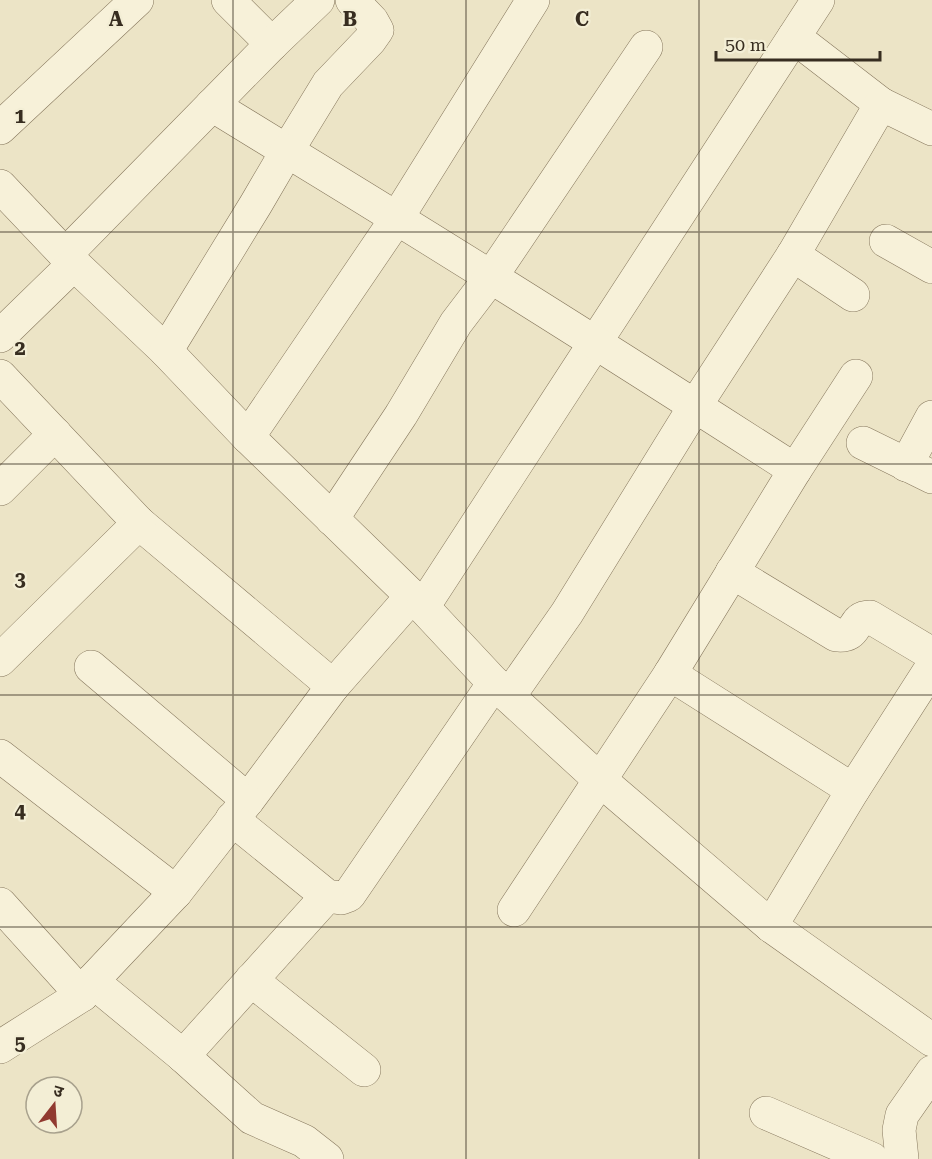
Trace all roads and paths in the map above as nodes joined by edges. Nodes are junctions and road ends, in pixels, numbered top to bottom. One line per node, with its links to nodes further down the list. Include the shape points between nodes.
1 (137, 0): 12 (street)
2 (228, 0): 8 (street)
3 (318, 0): 8 (street)
4 (352, 0): 14 (street, via 377,30 328,84)
5 (533, 0): 16 (street)
6 (818, 0): 7 (street)
7 (794, 37): 10 (street); 24 (street)
8 (272, 44): 11 (street)
9 (646, 47): 21 (street)
10 (881, 104): 13 (street); 18 (street)
11 (213, 105): 14 (street); 19 (street)
12 (0, 128)
13 (932, 129)
14 (287, 150): 16 (street); 25 (street)
15 (0, 186): 19 (street)
16 (397, 218): 21 (street); 31 (street)
17 (886, 241): 20 (street)
18 (793, 255): 22 (street); 28 (street)
19 (69, 259): 23 (street); 25 (street)
20 (932, 267)
21 (491, 277): 24 (street); 36 (street, via 456,323)
22 (853, 295)
23 (0, 336)
24 (595, 342): 28 (street); 39 (street)
25 (165, 351): 31 (street)
26 (0, 376): 30 (street)
27 (856, 376): 33 (street)
28 (694, 406): 33 (street); 46 (street, via 567,613)
29 (932, 417): 34 (street)
30 (55, 434): 35 (street); 37 (street)
31 (248, 437): 36 (street)
32 (863, 443): 34 (street)
33 (795, 470): 38 (street)
34 (919, 471)
35 (0, 489)
36 (332, 519): 39 (street)
37 (140, 523): 41 (street); 45 (street)
38 (732, 572): 40 (street, via 836,634 845,636 859,620 870,616); 44 (street)
39 (417, 602): 45 (street); 46 (street)
40 (932, 654)
41 (0, 660)
42 (91, 667): 50 (street)
43 (932, 667): 49 (street)
44 (670, 674): 48 (street); 49 (street)
45 (333, 686): 50 (street)
46 (502, 689): 48 (street); 52 (street, via 349,895)
47 (0, 756): 51 (street)
48 (599, 779): 54 (street); 55 (street)
49 (853, 790): 55 (street)
50 (240, 810): 51 (street); 52 (street)
51 (176, 892): 57 (street)
52 (327, 896): 56 (street)
53 (0, 904): 57 (street)
54 (514, 910)
55 (771, 926): 58 (street)
56 (251, 980): 60 (street); 61 (street)
57 (87, 988): 59 (street); 60 (street)
58 (932, 1040)
59 (0, 1047)
60 (183, 1056): 64 (street, via 252,1118 304,1141)
61 (364, 1070)
62 (932, 1072): 66 (street, via 902,1115)
63 (766, 1113): 65 (street)
64 (327, 1159)
65 (872, 1159)
66 (902, 1159)

